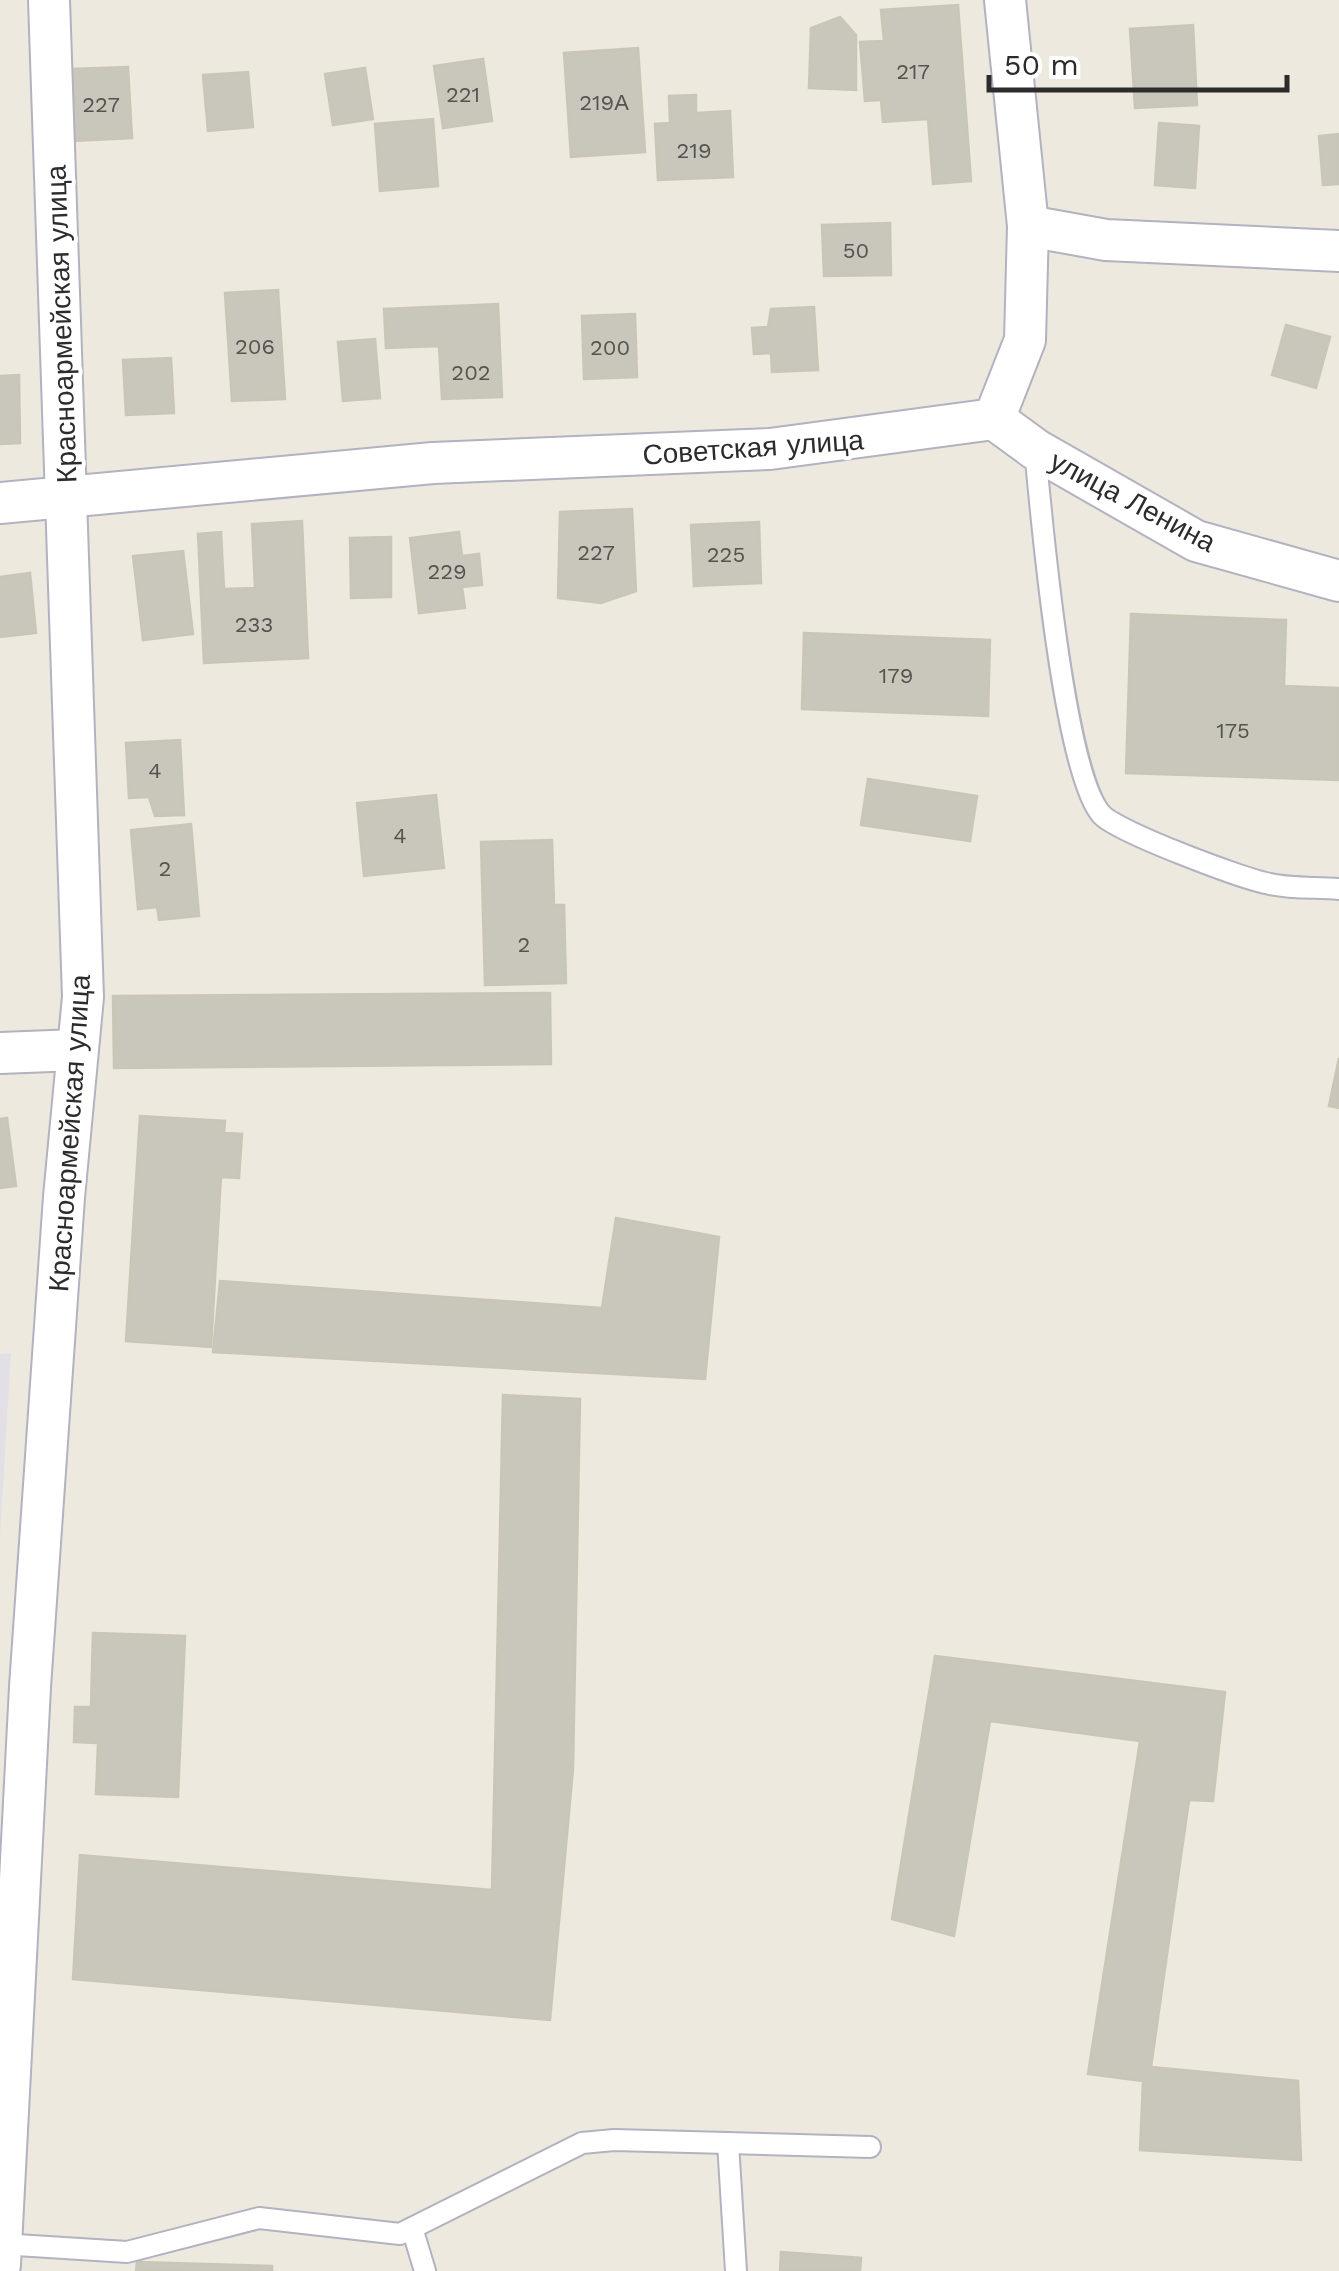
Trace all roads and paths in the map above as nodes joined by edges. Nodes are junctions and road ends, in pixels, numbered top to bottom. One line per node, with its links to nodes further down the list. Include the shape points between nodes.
1 (49, 0): 7 (street, Красноармейская улица)
2 (1004, 0): 3 (street)
3 (1028, 226): 4 (street, via 1106,240); 5 (street, via 1024,340)
4 (1339, 251)
5 (994, 419): 6 (street, улица Ленина); 7 (street, Советская улица, via 770,449 433,463)
6 (1035, 450): 9 (street, улица Ленина, via 1196,540); 10 (lane, via 1050,598 1083,785 1103,817 1193,859 1270,884)
7 (67, 498): 8 (street, Советская улица); 11 (street, Красноармейская улица, via 83,997)
8 (0, 504)
9 (1339, 581)
10 (1339, 888)
11 (76, 1050): 12 (street); 16 (street, Красноармейская улица, via 30,1687)
12 (0, 1053)
13 (728, 2143): 14 (lane); 15 (lane, via 582,2143); 19 (lane)
14 (870, 2147)
15 (412, 2228): 16 (lane, via 400,2234 259,2218 127,2252); 18 (lane)
16 (1, 2244): 17 (street, Красноармейская улица)
17 (0, 2265)
18 (425, 2271)
19 (736, 2271)

